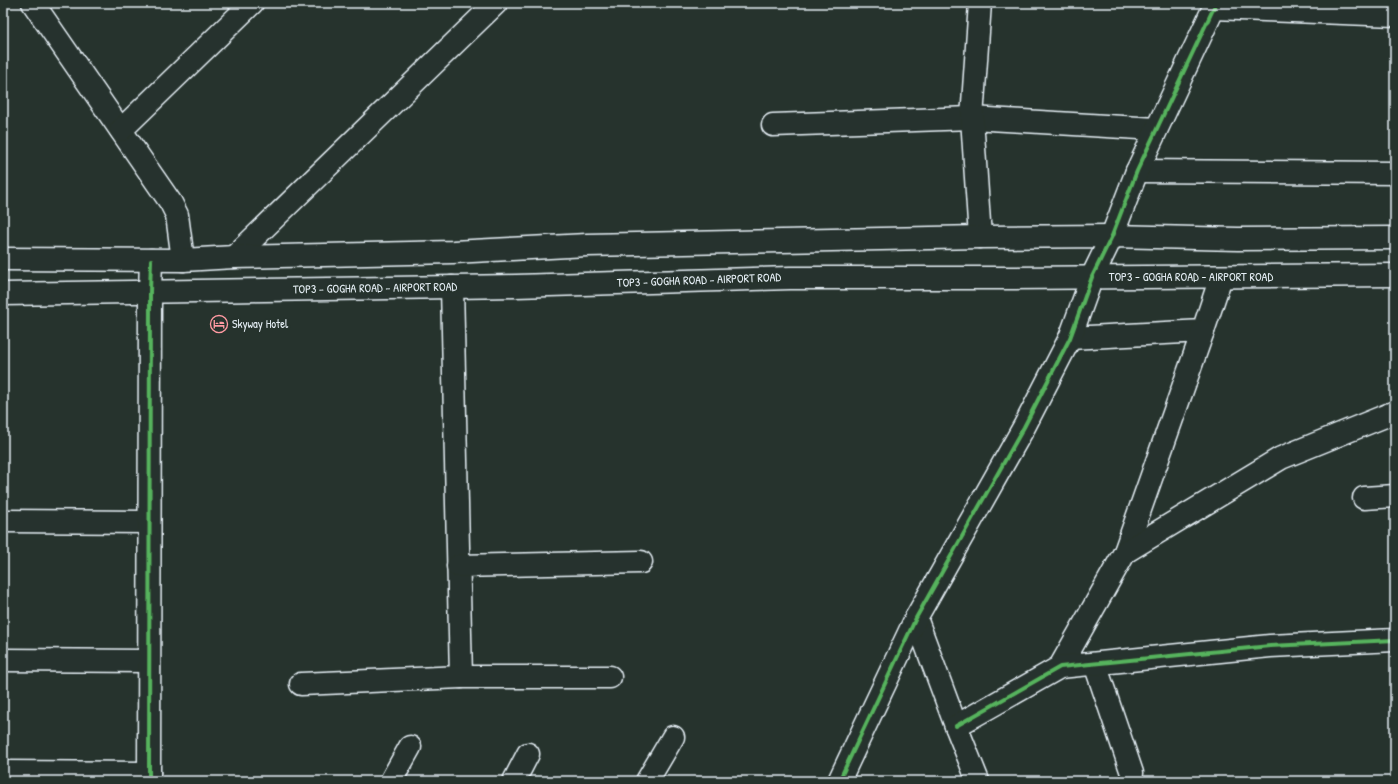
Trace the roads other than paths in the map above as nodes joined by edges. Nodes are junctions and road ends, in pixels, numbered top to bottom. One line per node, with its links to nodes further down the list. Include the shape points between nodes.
1 (33, 3): 10 (street)
2 (252, 3): 10 (street)
3 (496, 3): 16 (street)
4 (980, 3): 7 (street)
5 (1215, 5): 6 (street); 9 (street)
6 (1395, 15)
7 (972, 118): 8 (street); 9 (street); 14 (street)
8 (773, 125)
9 (1156, 129): 11 (street)
10 (121, 130): 19 (street, via 172,203 177,215)
11 (1137, 171): 12 (street); 13 (street)
12 (1395, 173)
13 (1112, 236): 14 (street); 15 (street, via 1238,239); 21 (street)
14 (980, 237): 16 (street, via 587,245 453,252)
15 (1395, 238)
16 (234, 257): 19 (street)
17 (3, 259): 18 (street)
18 (151, 260): 19 (street); 24 (street)
19 (183, 260)
20 (1395, 275): 22 (street, TOP3 - GOGHA ROAD - AIRPORT ROAD)
21 (1092, 277): 22 (street, TOP3 - GOGHA ROAD - AIRPORT ROAD); 23 (street, TOP3 - GOGHA ROAD - AIRPORT ROAD, via 790,278); 27 (street)
22 (1221, 277): 26 (street)
23 (452, 287): 24 (street, TOP3 - GOGHA ROAD - AIRPORT ROAD); 35 (street)
24 (150, 292): 25 (street, TOP3 - GOGHA ROAD - AIRPORT ROAD); 32 (street)
25 (3, 294)
26 (1203, 331): 27 (street); 33 (street)
27 (1070, 338): 36 (street, via 1024,427)
28 (1395, 412): 33 (street, via 1281,458)
29 (1395, 496): 30 (street)
30 (1364, 498)
31 (3, 521): 32 (street)
32 (149, 522): 39 (street)
33 (1125, 552): 41 (street)
34 (641, 562): 35 (street)
35 (458, 566): 42 (street)
36 (916, 618): 45 (street); 55 (street)
37 (1395, 640): 40 (street, via 1270,646)
38 (3, 660): 39 (street)
39 (149, 661): 51 (street)
40 (1095, 664): 41 (street); 50 (street)
41 (1060, 667): 45 (street)
42 (461, 677): 43 (street); 44 (street)
43 (610, 677)
44 (301, 684)
45 (956, 726): 56 (street)
46 (673, 737): 54 (street)
47 (410, 747): 52 (street)
48 (528, 754): 53 (street)
49 (3, 772): 51 (street)
50 (1132, 773)
51 (149, 777)
52 (391, 781)
53 (514, 781)
54 (647, 781)
55 (839, 781)
56 (978, 781)

